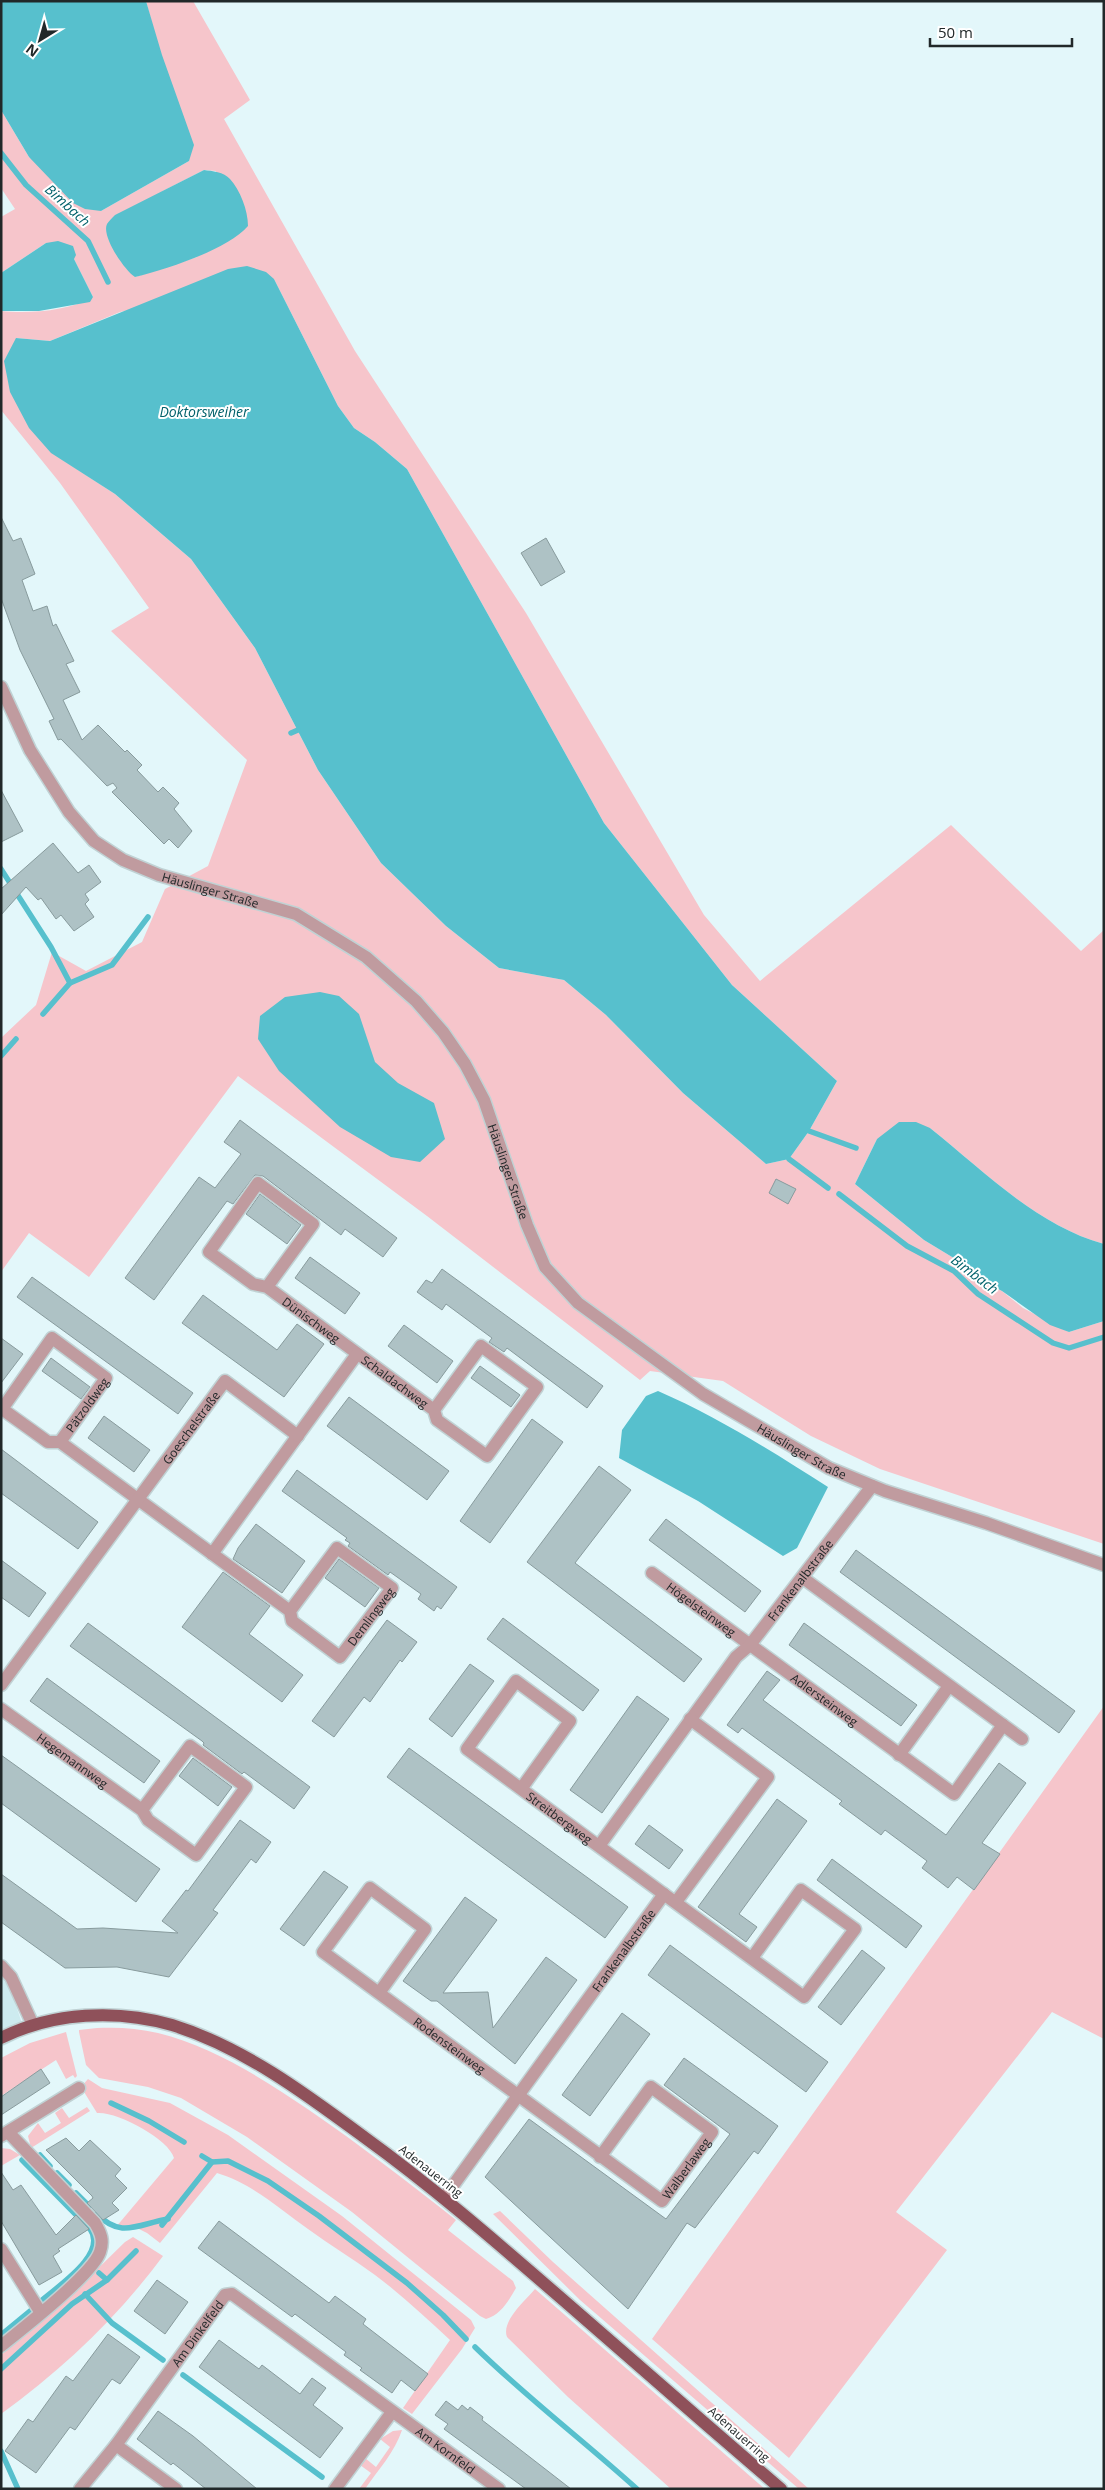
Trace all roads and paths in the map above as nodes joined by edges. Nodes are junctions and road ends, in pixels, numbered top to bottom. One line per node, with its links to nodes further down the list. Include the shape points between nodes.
1 (1, 687): 7 (street, Häuslinger Straße, via 30,750 69,812 94,841 123,860 159,875 296,914 366,957 416,1001 443,1032 484,1100 527,1225 545,1266 578,1303 704,1394 830,1468)
2 (266, 1287): 2 (street, Dünischweg, via 253,1284 209,1252 258,1183 313,1224); 3 (street, Dünischweg)
3 (356, 1354): 4 (street, Schaldachweg); 5 (street)
4 (434, 1410): 4 (street, Schaldachweg, via 481,1346 537,1387 487,1456 437,1420)
5 (298, 1436): 8 (street, Goeschelstraße, via 225,1381); 9 (street)
6 (60, 1442): 6 (street, Pätzoldweg, via 48,1442 2,1409 52,1338 106,1378); 8 (street, Pätzoldweg)
7 (872, 1486): 10 (street, Häuslinger Straße); 12 (street, Frankenalbstraße)
8 (138, 1500): 9 (street); 15 (street, Goeschelstraße)
9 (212, 1554): 13 (street, Demlingweg)
10 (1104, 1565)
11 (652, 1572): 14 (street, Högelsteinweg)
12 (803, 1578): 14 (street, Frankenalbstraße); 16 (street)
13 (290, 1610): 13 (street, Demlingweg, via 337,1548 392,1588 340,1657 292,1621)
14 (750, 1645): 18 (street, Frankenalbstraße, via 736,1657); 21 (street, Adlersteinweg)
15 (1, 1685)
16 (949, 1686): 19 (street); 21 (street)
17 (1, 1709): 23 (street, Hegemannweg)
18 (690, 1720): 24 (street, Frankenalbstraße); 26 (street, via 768,1777)
19 (1003, 1725): 20 (street); 21 (street, Adlersteinweg, via 954,1794)
20 (1022, 1739)
21 (899, 1755)
22 (521, 1789): 22 (street, Streitbergweg, via 467,1749 516,1681 570,1721); 24 (street, Streitbergweg)
23 (142, 1810): 23 (street, Hegemannweg, via 190,1746 246,1787 196,1855 148,1820)
24 (599, 1846): 25 (street)
25 (664, 1894): 26 (street); 33 (street, Frankenalbstraße)
26 (676, 1902): 27 (street)
27 (752, 1958): 27 (street, via 801,1890 855,1929 804,1997)
28 (1, 1966): 30 (street, via 11,1977)
29 (379, 1993): 29 (street, Rodensteinweg, via 323,1952 370,1888 425,1929); 33 (street, Rodensteinweg)
30 (33, 2025): 31 (main road, Adenauerring); 36 (main road, Adenauerring, via 105,2015 134,2017 172,2025 204,2038 241,2055 302,2093)
31 (1, 2038)
32 (79, 2088): 34 (street)
33 (519, 2096): 35 (street, Walberlaweg); 36 (street, Frankenalbstraße)
34 (4, 2134): 38 (street, via 101,2232 101,2251 97,2260)
35 (600, 2157): 35 (street, Walberlaweg, via 651,2087 712,2132 662,2201)
36 (444, 2198): 46 (main road, Adenauerring)
37 (1, 2249): 38 (street)
38 (41, 2313): 39 (street)
39 (1, 2346)
40 (392, 2412): 41 (street, Am Dinkelfeld, via 232,2294 225,2295); 44 (street); 45 (street, Am Kornfeld)
41 (116, 2445): 42 (street, Am Dinkelfeld); 43 (street)
42 (80, 2489)
43 (176, 2489)
44 (335, 2489)
45 (499, 2489)
46 (781, 2489)

